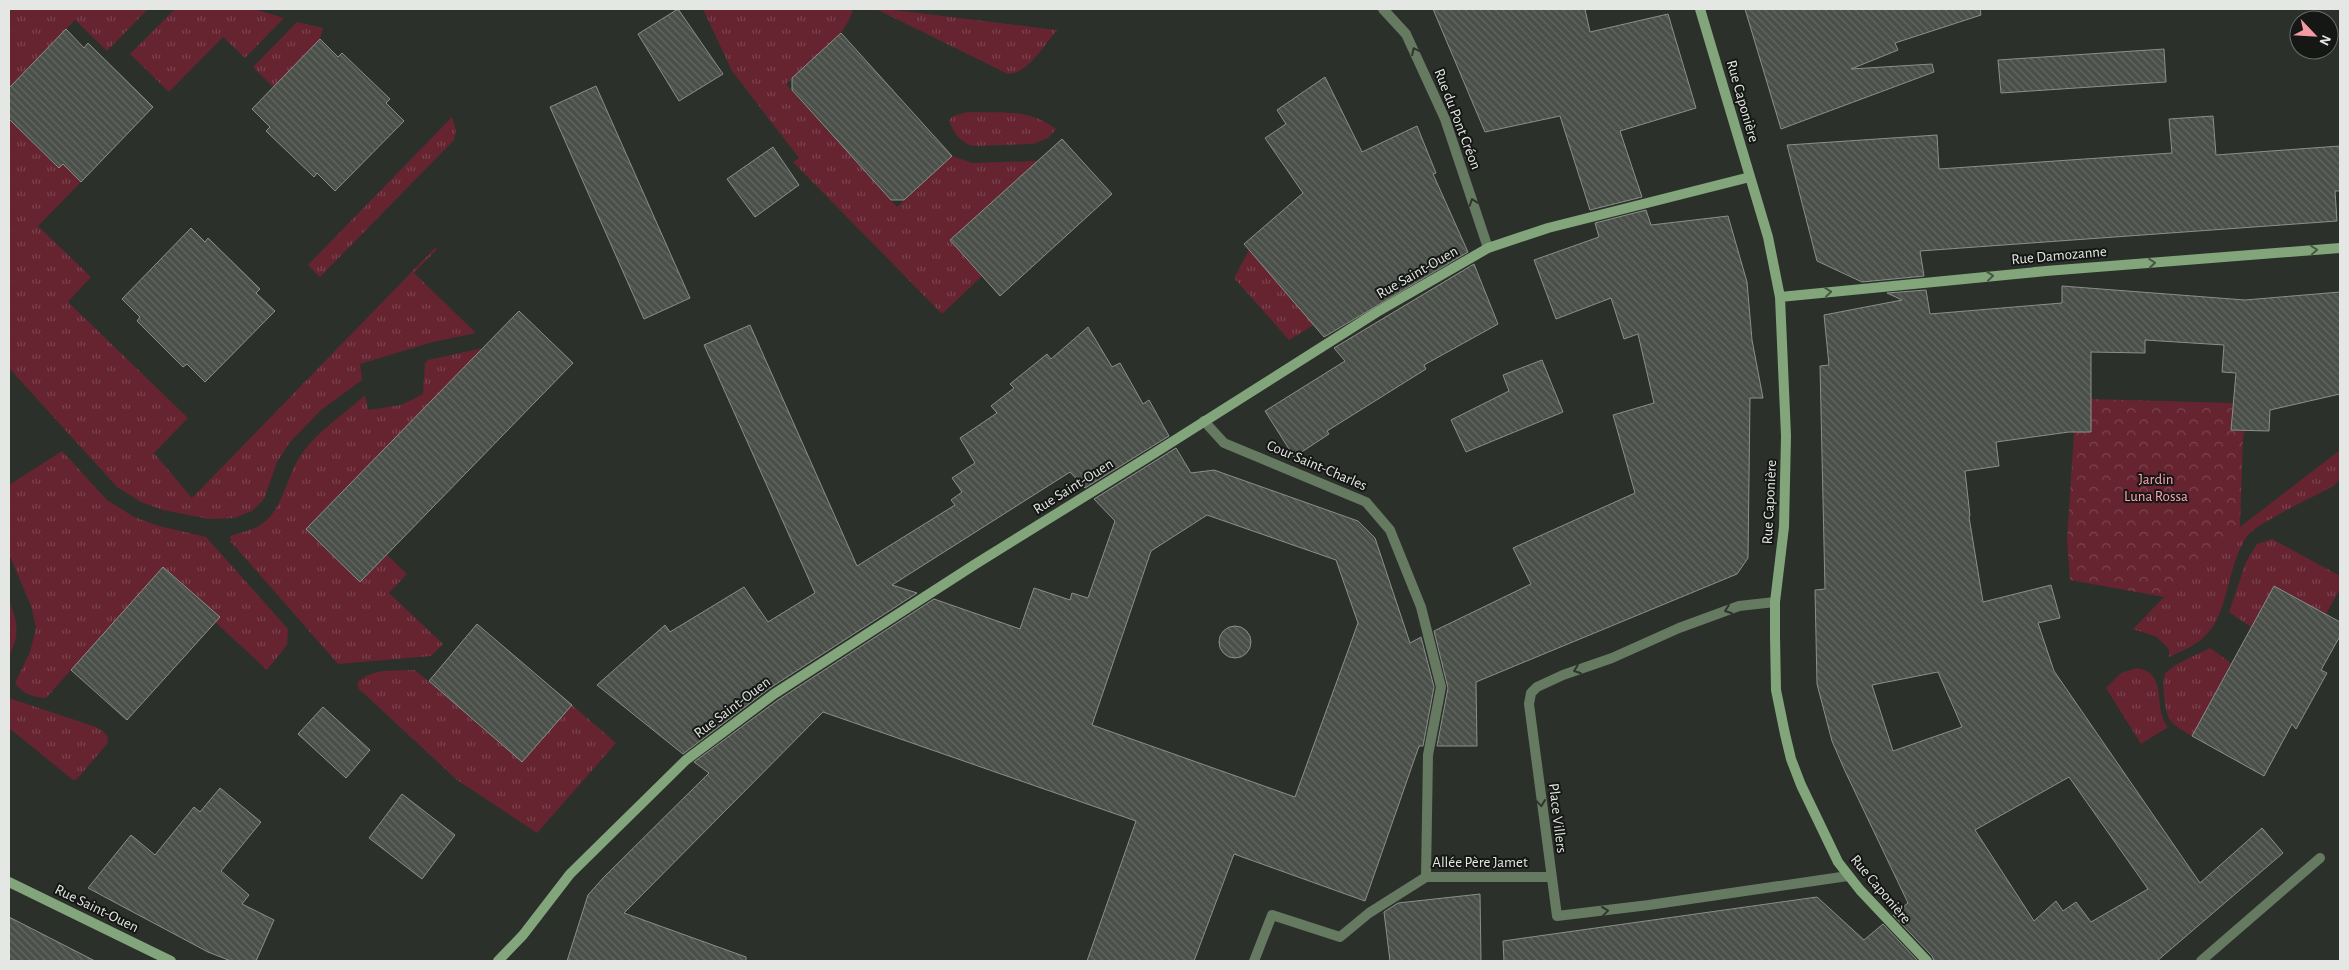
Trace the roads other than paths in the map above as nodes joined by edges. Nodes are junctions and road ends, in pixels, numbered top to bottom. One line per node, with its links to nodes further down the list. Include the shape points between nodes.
1 (1383, 9): 4 (street, Rue du Pont Créon, one-way to 1, via 1438,102 1406,34)
2 (1700, 9): 3 (street, Rue Caponière)
3 (1750, 177): 4 (street, Rue Saint-Ouen, via 1548,228); 6 (street, Rue Caponière, via 1768,237)
4 (1488, 248): 7 (street, Rue Saint-Ouen, via 1377,312)
5 (2340, 248): 6 (street, Rue Damozanne, one-way to 5)
6 (1780, 296): 8 (street, Rue Caponière, via 1786,446 1784,527)
7 (1204, 421): 11 (street, Cour Saint-Charles, via 1224,443 1366,502 1390,530 1421,606 1441,687 1428,755); 15 (street, Rue Saint-Ouen, via 774,694 699,750 574,869 523,935)
8 (1775, 602): 10 (street, Rue Caponière, via 1776,690 1791,759 1838,862); 12 (street, Place Villers, one-way to 12, via 1738,606 1687,625 1612,658 1563,675 1531,693 1529,704)
9 (2320, 858): 18 (street)
10 (1848, 876): 12 (street, Place Villers, one-way to 10, via 1557,916); 17 (street, Rue Caponière)
11 (1426, 877): 12 (street, Allée Père Jamet); 16 (street, Allée Père Jamet, via 1369,913 1340,937 1272,915)
12 (1550, 877)
13 (9, 882): 14 (street, Rue Saint-Ouen)
14 (171, 961)
15 (498, 961)
16 (1254, 961)
17 (1927, 961)
18 (2201, 961)

